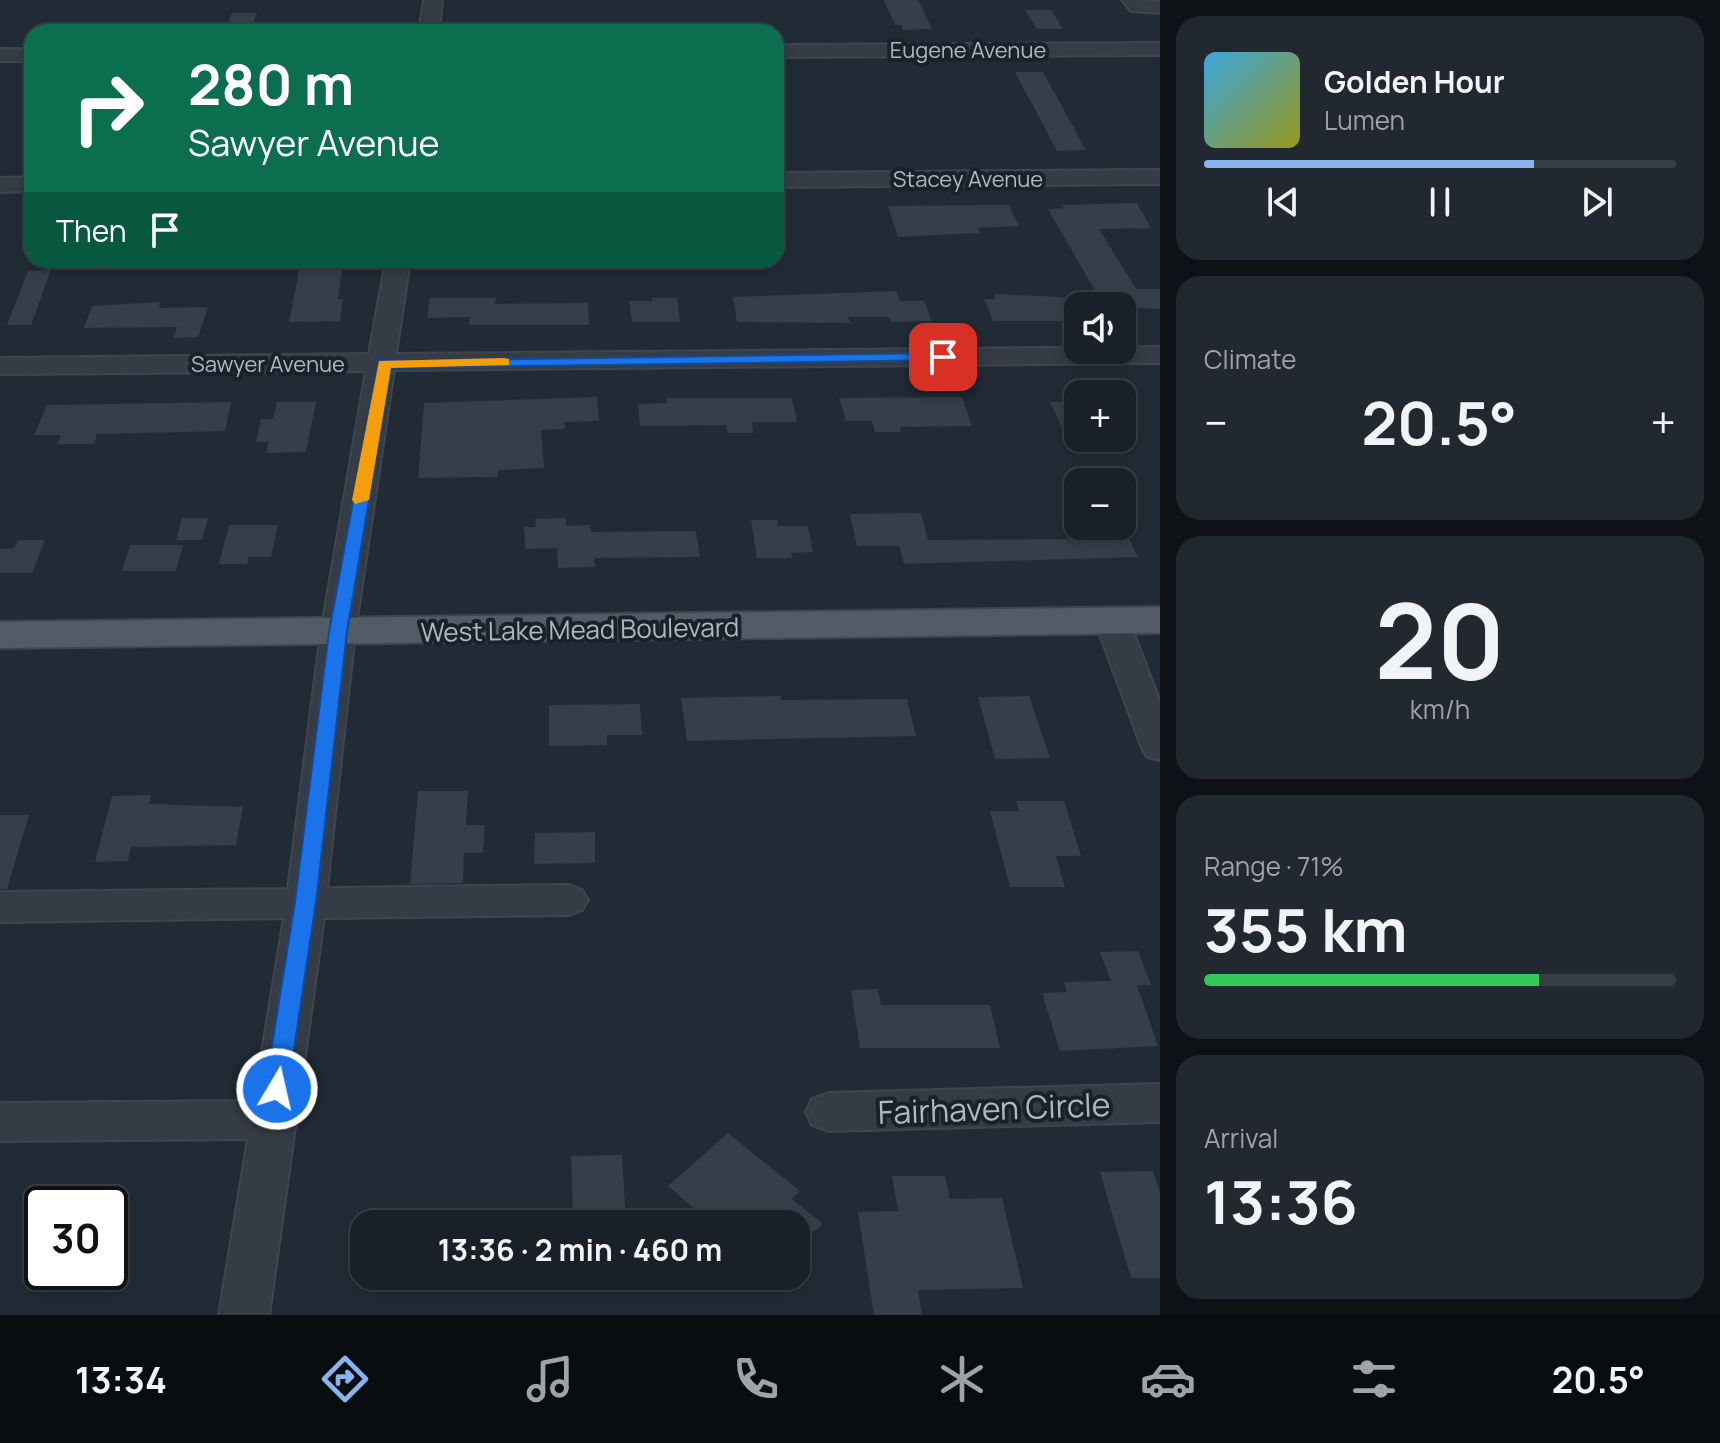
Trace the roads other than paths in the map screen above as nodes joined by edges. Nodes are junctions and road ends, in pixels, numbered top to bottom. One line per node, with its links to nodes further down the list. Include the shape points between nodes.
1 (433, 0): 4 (street)
2 (1131, 0): 3 (street, via 1138,7)
3 (1160, 7)
4 (430, 24)
5 (1160, 49): 6 (street, Eugene Avenue)
6 (784, 51)
7 (0, 55): 8 (street)
8 (24, 55)
9 (1160, 177): 10 (street, Stacey Avenue)
10 (784, 180)
11 (24, 184): 12 (street)
12 (0, 185)
13 (397, 268): 15 (street)
14 (1160, 355): 15 (street, Sawyer Avenue)
15 (384, 364): 16 (street, Sawyer Avenue); 19 (street)
16 (0, 366)
17 (1160, 620): 18 (main road, West Lake Mead Boulevard)
18 (1112, 621): 19 (main road, West Lake Mead Boulevard); 21 (street)
19 (338, 632): 20 (main road, West Lake Mead Boulevard); 23 (street)
20 (0, 635)
21 (1160, 748)
22 (568, 900): 23 (street)
23 (306, 902): 24 (street); 27 (street)
24 (0, 907)
25 (1160, 1103): 26 (street, Fairhaven Circle)
26 (828, 1112)
27 (272, 1120): 28 (street); 29 (street)
28 (0, 1122)
29 (244, 1315)

